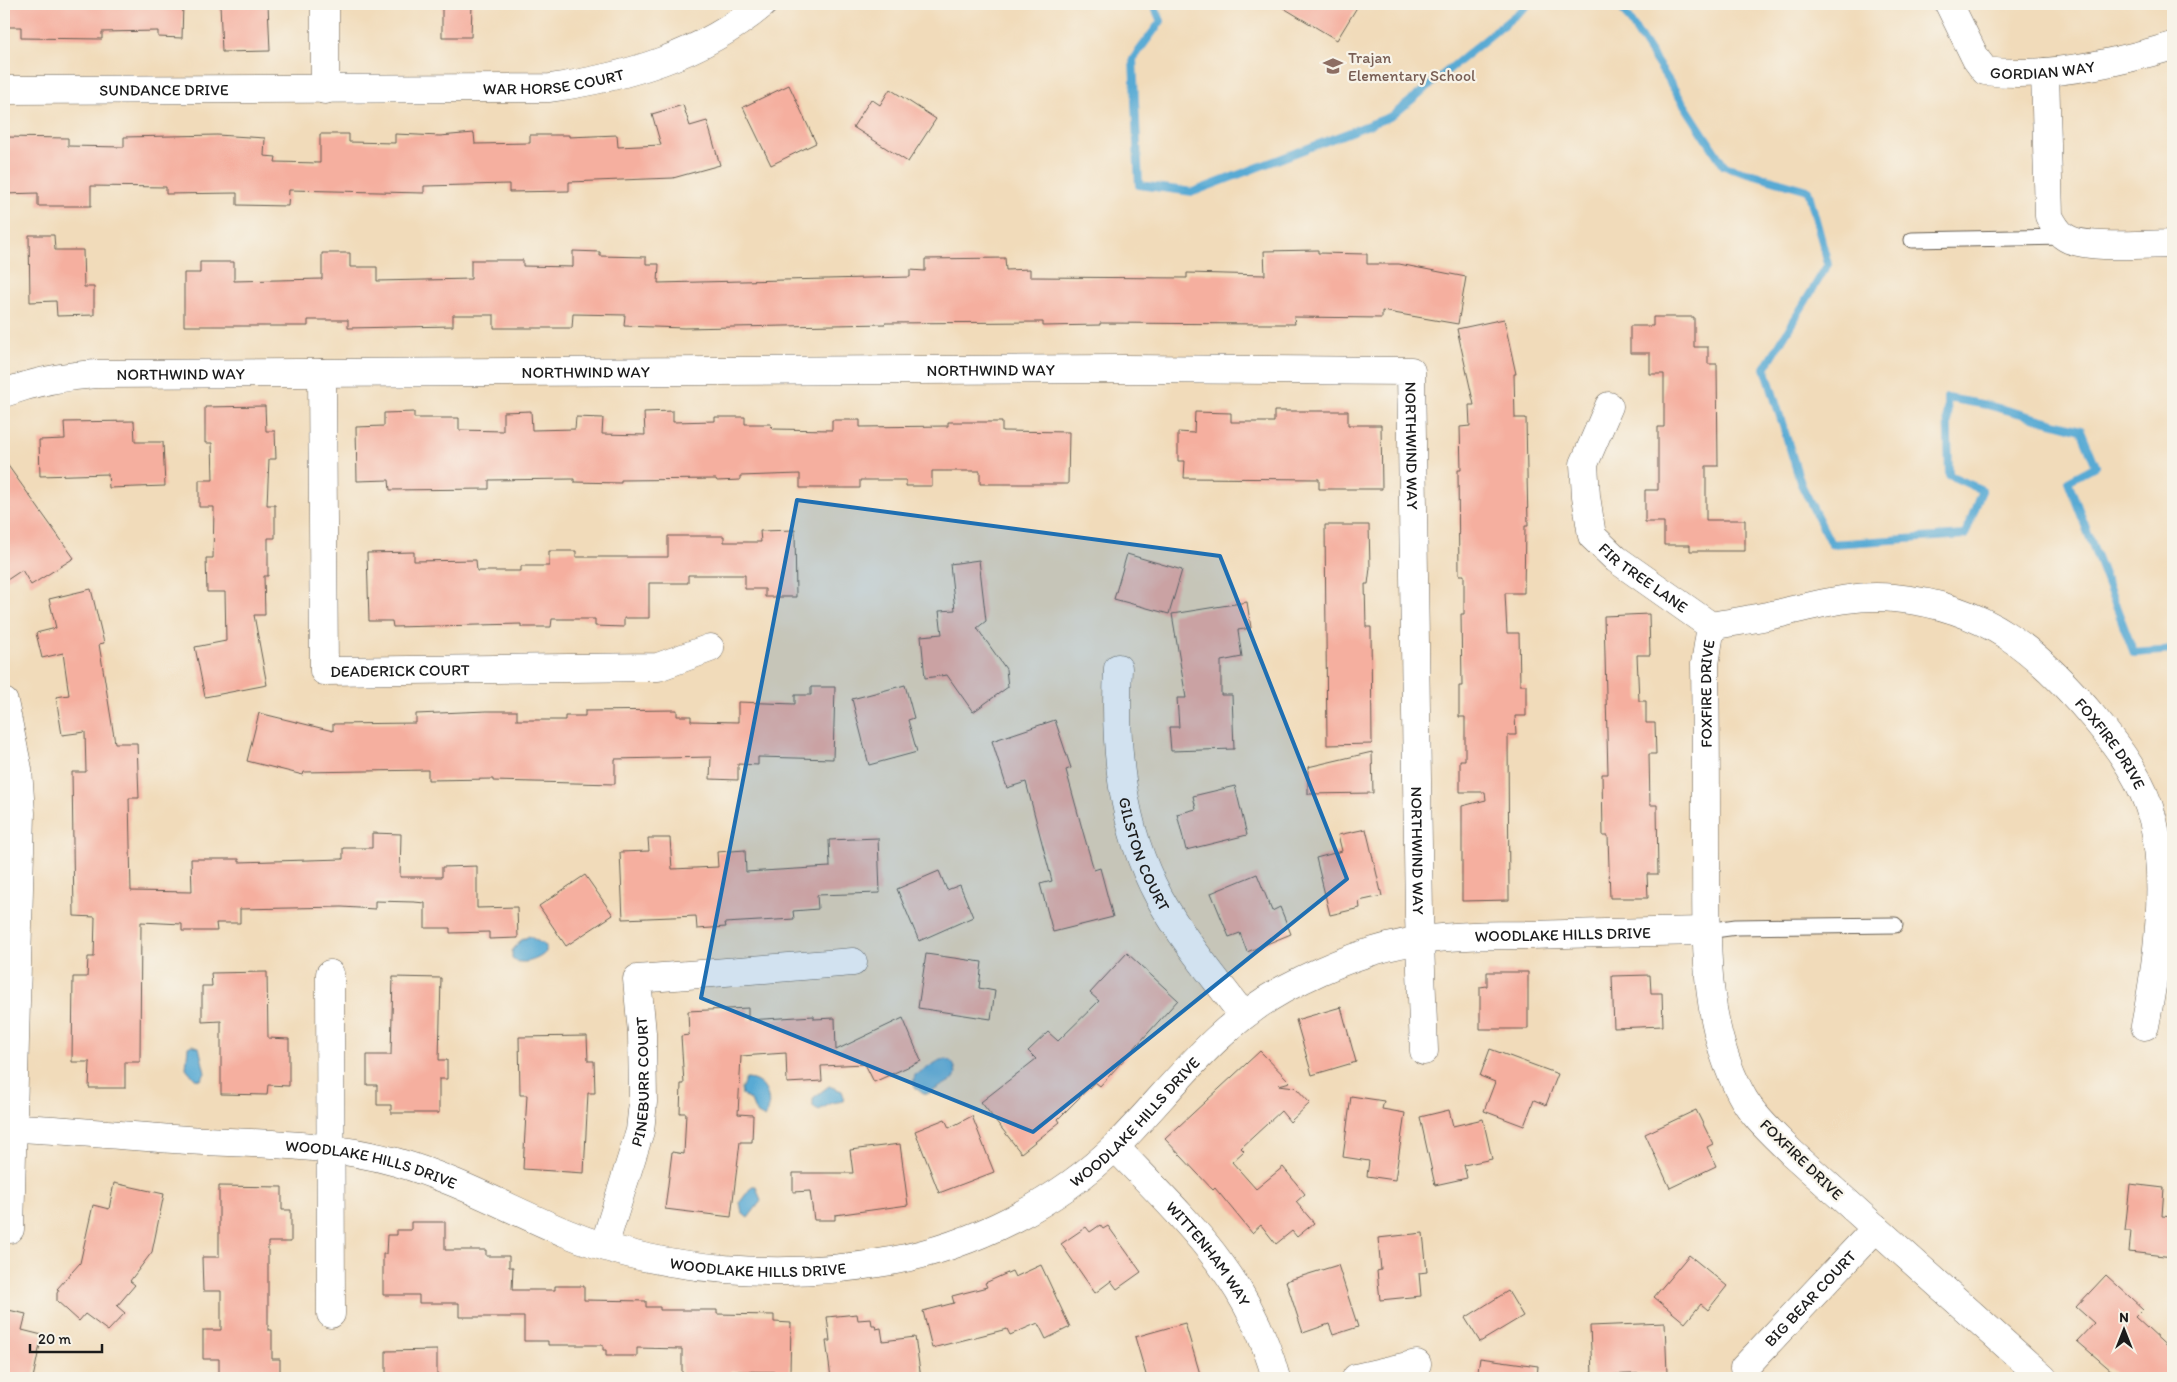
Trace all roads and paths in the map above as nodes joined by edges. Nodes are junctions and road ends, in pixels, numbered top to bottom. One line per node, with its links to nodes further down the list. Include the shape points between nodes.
1 (324, 4): 7 (street)
2 (763, 4): 7 (street, WAR HORSE COURT, via 690,50 641,70 596,82 550,88)
3 (1950, 4): 5 (street, GORDIAN WAY, via 1976,60 1985,71 2003,74)
4 (2173, 46): 5 (street, GORDIAN WAY, via 2127,60)
5 (2045, 72): 8 (street, via 2049,216)
6 (4, 90): 7 (street, SUNDANCE DRIVE)
7 (325, 90)
8 (2065, 238): 9 (lane); 10 (street, via 2085,244)
9 (1912, 240)
10 (2173, 244)
11 (322, 373): 12 (street, NORTHWIND WAY, via 67,376 27,384); 15 (street, DEADERICK COURT, via 324,671 658,667); 21 (street, NORTHWIND WAY, via 1124,369 1411,371)
12 (4, 394)
13 (1609, 406): 14 (street, FIR TREE LANE, via 1584,464 1592,536 1616,559)
14 (1711, 626): 20 (street, FOXFIRE DRIVE, via 1705,664); 25 (street, FOXFIRE DRIVE, via 1818,603 1853,598 1893,598 1937,605 1974,618 2010,636 2045,663 2121,751 2139,781 2152,818 2160,863 2156,970)
15 (710, 648)
16 (1118, 668): 24 (street, GILSTON COURT, via 1115,720 1119,767 1140,855 1178,929)
17 (4, 702): 18 (street)
18 (11, 769): 27 (street, via 21,813)
19 (1895, 925): 20 (lane, via 1736,927)
20 (1706, 931): 21 (street, WOODLAKE HILLS DRIVE); 30 (street, FOXFIRE DRIVE, via 1714,1018 1724,1056 1740,1093 1764,1125)
21 (1420, 940): 24 (street, WOODLAKE HILLS DRIVE, via 1325,968); 26 (street)
22 (853, 962): 32 (street, PINEBURR COURT, via 637,979 642,1033 640,1131)
23 (330, 974): 29 (street)
24 (1243, 1015): 28 (street, WOODLAKE HILLS DRIVE, via 1190,1064)
25 (2145, 1026)
26 (1424, 1051)
27 (9, 1127): 29 (street, WOODLAKE HILLS DRIVE); 31 (street)
28 (1115, 1147): 32 (street, WOODLAKE HILLS DRIVE, via 1072,1182 1024,1212 950,1245 896,1260 840,1268 791,1270 710,1267 658,1260); 36 (street, WITTENHAM WAY, via 1206,1244 1233,1279 1254,1317)
29 (330, 1148): 32 (street, WOODLAKE HILLS DRIVE, via 395,1162 453,1181 566,1233); 33 (street)
30 (1876, 1228): 35 (street, BIG BEAR COURT); 38 (street, FOXFIRE DRIVE)
31 (10, 1230)
32 (604, 1246)
33 (331, 1314)
34 (1417, 1364): 37 (street)
35 (1744, 1368)
36 (1276, 1378)
37 (1356, 1378)
38 (2044, 1378)

